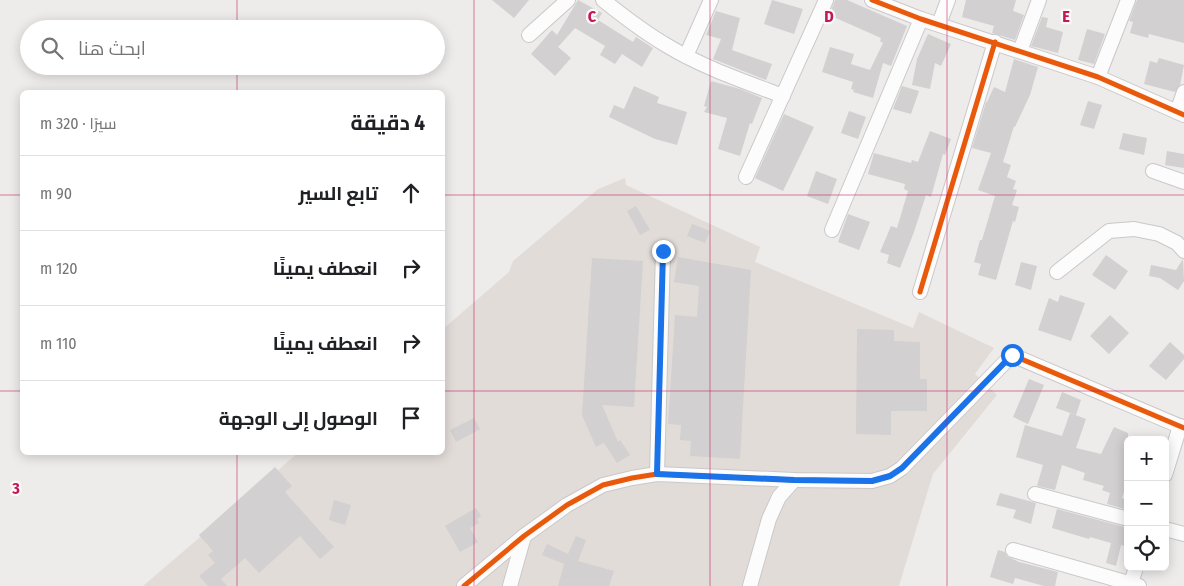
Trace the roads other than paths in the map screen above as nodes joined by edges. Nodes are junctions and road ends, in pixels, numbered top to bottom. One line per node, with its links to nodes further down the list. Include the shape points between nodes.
1 (568, 0): 11 (street)
2 (603, 0): 14 (street, via 627,20)
3 (712, 0): 14 (street)
4 (826, 0): 17 (street)
5 (872, 0): 9 (street)
6 (948, 0): 10 (street)
7 (1039, 0): 13 (street)
8 (1128, 0): 15 (street)
9 (920, 18): 10 (street); 22 (street)
10 (939, 24): 12 (street)
11 (529, 35)
12 (995, 42): 13 (street); 26 (street)
13 (1020, 51): 15 (street)
14 (686, 56): 17 (street)
15 (1098, 77): 18 (street)
16 (1184, 92): 18 (street)
17 (783, 96): 20 (street)
18 (1181, 113)
19 (1153, 171): 21 (street)
20 (746, 177)
21 (1184, 182)
22 (832, 230)
23 (663, 251): 29 (street)
24 (1184, 251): 25 (street, via 1177,243 1159,234 1134,229 1109,231)
25 (1057, 272)
26 (920, 292)
27 (1182, 427): 28 (street); 30 (street, via 1012,355 902,468 890,476 872,481)
28 (1169, 464)
29 (657, 474): 30 (street); 35 (street, via 603,485 567,505)
30 (794, 480): 41 (street, via 779,497 769,518)
31 (1035, 494): 32 (street)
32 (1124, 518)
33 (1169, 530): 34 (street)
34 (1184, 534)
35 (524, 536): 39 (street); 40 (street)
36 (1013, 550): 38 (street)
37 (1136, 571): 38 (street)
38 (1135, 585)
39 (464, 586)
40 (510, 586)
41 (750, 586)

